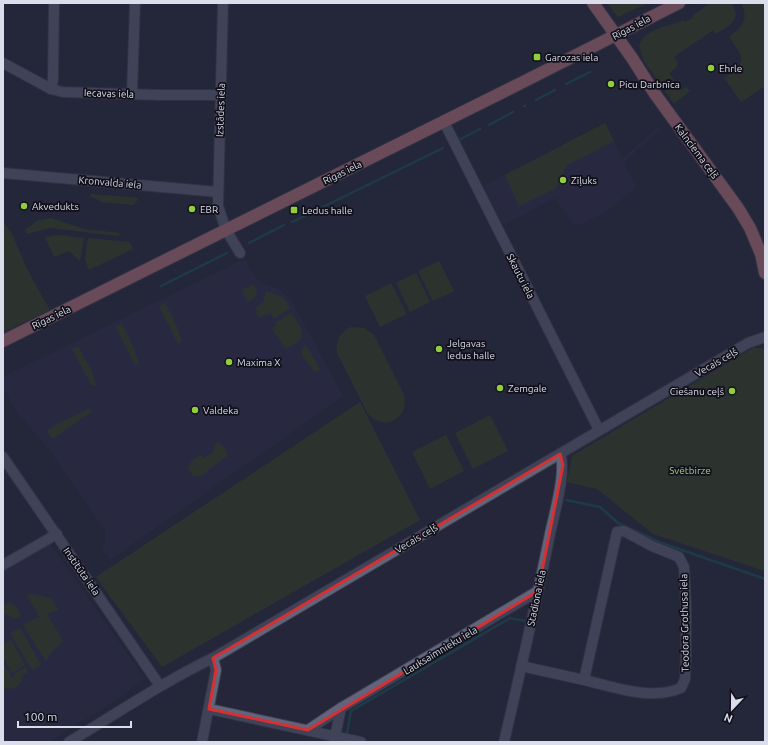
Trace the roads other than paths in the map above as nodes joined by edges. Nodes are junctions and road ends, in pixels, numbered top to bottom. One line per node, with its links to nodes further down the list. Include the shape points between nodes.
1 (54, 3): 8 (street)
2 (135, 3): 9 (street)
3 (223, 3): 10 (street, Izstādes iela)
4 (593, 3): 6 (main road)
5 (680, 3): 6 (main road, Rīgas iela)
6 (616, 36): 11 (main road, Rīgas iela); 16 (main road, Kalnciema ceļš, via 738,208 761,254)
7 (3, 63): 8 (street, Iecavas iela)
8 (51, 89): 9 (street, Iecavas iela, via 63,92)
9 (132, 93): 10 (street, Iecavas iela)
10 (221, 95): 13 (street, Izstādes iela)
11 (444, 122): 14 (main road, Rīgas iela); 19 (street, Skautu iela)
12 (3, 172): 13 (street, Kronvalda iela)
13 (218, 192): 14 (street, Izstādes iela, via 218,206)
14 (226, 230): 15 (street, Izstādes iela); 18 (main road, Rīgas iela)
15 (240, 253)
16 (765, 273)
17 (765, 337): 19 (street, Vecais ceļš, via 748,343)
18 (3, 341)
19 (599, 430): 20 (street, Vecais ceļš)
20 (560, 454): 24 (street, Stadiona iela, via 563,465 559,492); 25 (street, Vecais ceļš)
21 (3, 457): 22 (street, Institūta iela)
22 (57, 534): 23 (street); 28 (street, Institūta iela)
23 (3, 565)
24 (538, 591): 26 (street, Stadiona iela); 29 (street, Lauksaimnieku iela)
25 (213, 658): 28 (street, Vecais ceļš); 30 (street, via 216,670)
26 (521, 666): 27 (street, Teodora Grothusa iela); 36 (street, Stadiona iela)
27 (584, 680): 27 (street, Teodora Grothusa iela, via 617,532 624,531 679,557 684,567 686,604 685,679 682,688 656,694 642,693)
28 (160, 686): 33 (street, Vecais ceļš)
29 (341, 708): 31 (street, Lauksaimnieku iela); 32 (street)
30 (209, 709): 31 (street); 34 (street)
31 (308, 730): 32 (street)
32 (335, 739): 35 (street)
33 (69, 742)
34 (202, 742)
35 (361, 742)
36 (504, 742)

